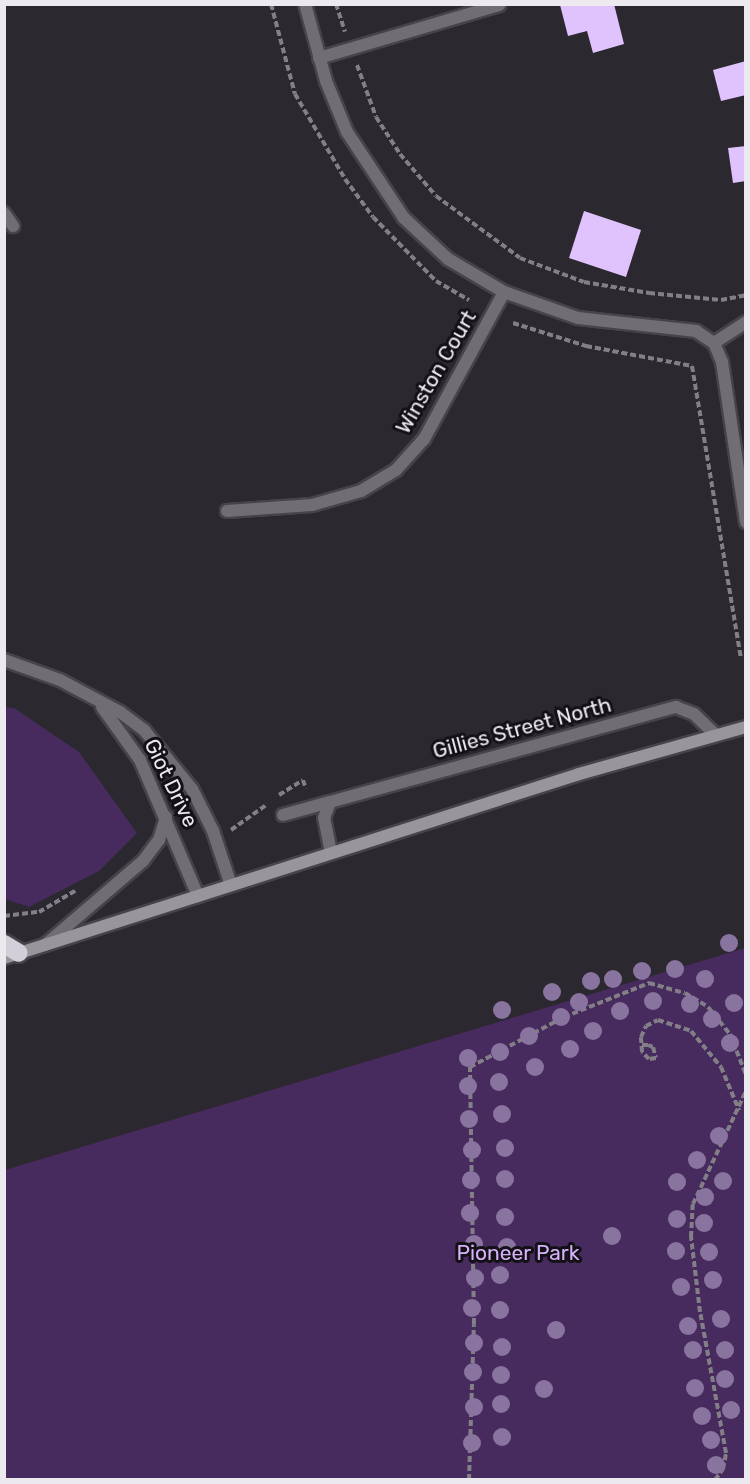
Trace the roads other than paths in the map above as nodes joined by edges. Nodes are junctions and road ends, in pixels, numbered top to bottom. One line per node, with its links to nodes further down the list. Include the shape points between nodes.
1 (304, 4): 3 (street)
2 (500, 5): 3 (street)
3 (319, 58): 6 (street, via 347,132 404,218 448,259)
4 (4, 213): 5 (street)
5 (13, 226)
6 (504, 292): 8 (street, via 578,318 696,331); 9 (street, Winston Court, via 424,439 396,470 361,491 312,505)
7 (746, 322): 8 (street)
8 (714, 343): 10 (street, via 722,362)
9 (227, 511)
10 (746, 522)
11 (4, 660): 12 (street, Giot Drive, via 60,680)
12 (92, 698): 17 (street, Giot Drive, via 122,729); 19 (street, Giot Drive, via 138,725 177,768 213,831)
13 (746, 727): 14 (main road)
14 (717, 735): 15 (street, Gillies Street North, via 694,714 676,707); 18 (main road, via 579,774)
15 (330, 802): 16 (street, Gillies Street North); 18 (street, via 324,818)
16 (283, 815)
17 (166, 817): 20 (street, Giot Drive); 21 (street, via 159,840 143,861)
18 (331, 853): 19 (main road)
19 (231, 885): 20 (main road)
20 (198, 896): 21 (main road)
21 (44, 946): 22 (main road)
22 (9, 952)

